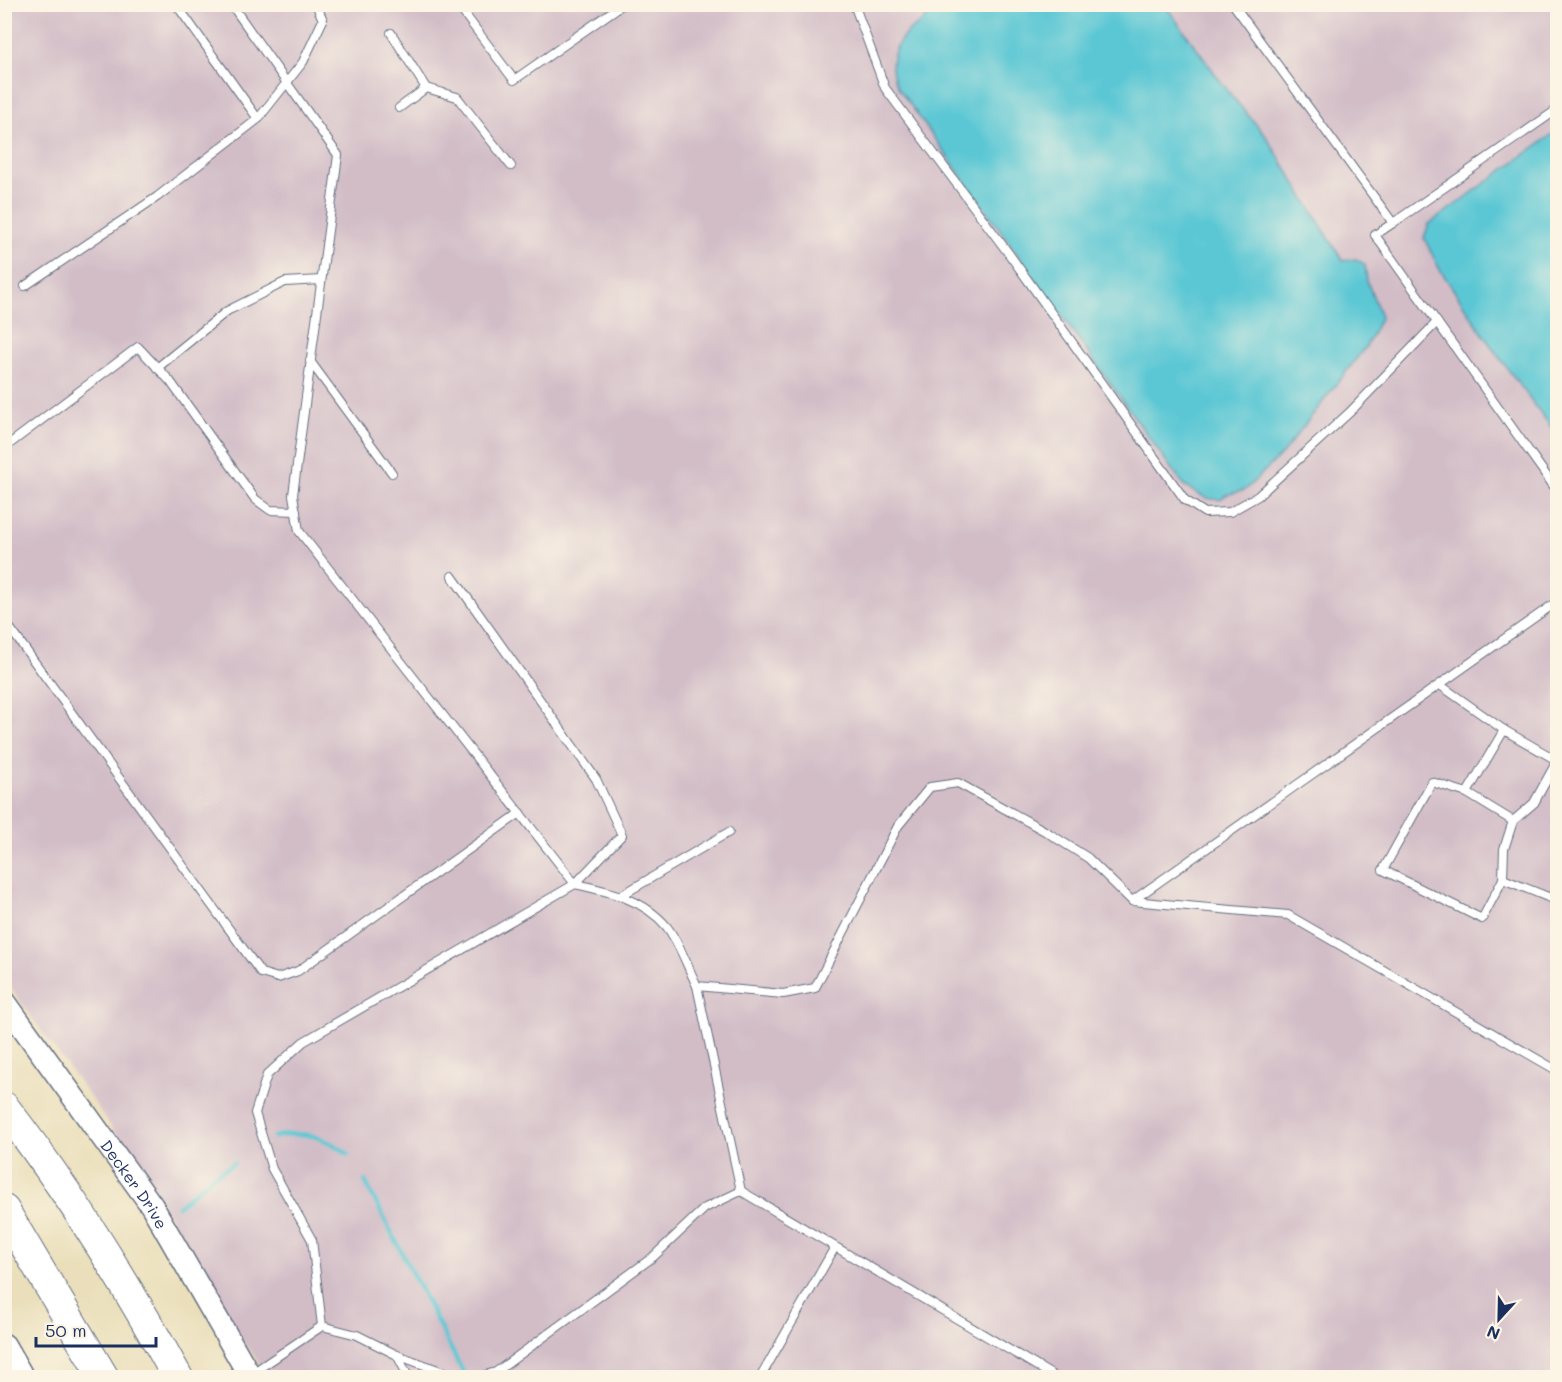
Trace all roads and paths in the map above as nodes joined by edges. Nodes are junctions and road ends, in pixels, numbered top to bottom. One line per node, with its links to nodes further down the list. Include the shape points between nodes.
1 (176, 4): 13 (lane)
2 (231, 4): 9 (lane)
3 (316, 4): 9 (lane, via 323,20 303,62)
4 (458, 4): 5 (lane, via 513,80)
5 (623, 4)
6 (854, 4): 18 (lane, via 885,88 1185,500 1205,513 1230,512 1258,496 1350,412)
7 (1233, 4): 15 (lane)
8 (392, 33): 10 (lane)
9 (286, 83): 13 (lane); 16 (lane, via 338,155)
10 (426, 88): 11 (lane); 14 (lane, via 457,97)
11 (399, 108)
12 (1557, 109): 15 (lane)
13 (258, 119): 17 (lane, via 157,197)
14 (511, 166)
15 (1393, 223): 18 (lane, via 1375,235)
16 (321, 280): 19 (lane); 20 (lane, via 285,282 227,311)
17 (25, 286)
18 (1437, 322): 23 (lane)
19 (310, 362): 22 (lane); 24 (lane, via 293,495)
20 (157, 368): 21 (lane, via 138,347); 24 (lane, via 255,499 270,510)
21 (4, 448)
22 (392, 473)
23 (1557, 492)
24 (296, 511): 32 (lane, via 299,531)
25 (452, 576): 36 (lane, via 596,779 622,835)
26 (1557, 601): 28 (lane)
27 (4, 620): 32 (lane, via 261,973 278,978 298,971)
28 (1440, 685): 29 (lane); 38 (lane)
29 (1504, 730): 30 (lane); 31 (lane)
30 (1557, 761): 33 (lane, via 1534,803)
31 (1467, 794): 33 (lane); 35 (lane, via 1432,782 1383,870 1482,919)
32 (520, 813): 36 (lane)
33 (1513, 821): 35 (lane, via 1504,849)
34 (729, 832): 37 (lane)
35 (1503, 879): 39 (lane)
36 (574, 884): 37 (lane); 47 (lane, via 303,1042 267,1075 255,1113 272,1169 312,1239)
37 (622, 895): 40 (lane, via 667,928)
38 (1132, 901): 40 (lane, via 1088,858 1045,831 958,783 930,787 898,826 816,988 783,994); 42 (lane, via 1288,915)
39 (1557, 901)
40 (697, 986): 44 (lane)
41 (4, 1001): 50 (main road, Decker Drive, via 146,1197)
42 (1557, 1071)
43 (4, 1107): 53 (highway, via 40,1154 133,1295)
44 (741, 1191): 46 (lane); 56 (lane, via 705,1208 653,1257 496,1371)
45 (4, 1210): 52 (highway)
46 (835, 1247): 57 (lane); 58 (lane)
47 (322, 1326): 49 (lane, via 357,1335); 50 (lane)
48 (4, 1345): 51 (main road)
49 (397, 1354): 54 (lane); 55 (lane)
50 (251, 1376)
51 (23, 1377)
52 (104, 1377)
53 (178, 1377)
54 (409, 1377)
55 (460, 1377)
56 (475, 1377)
57 (760, 1377)
58 (1057, 1377)

